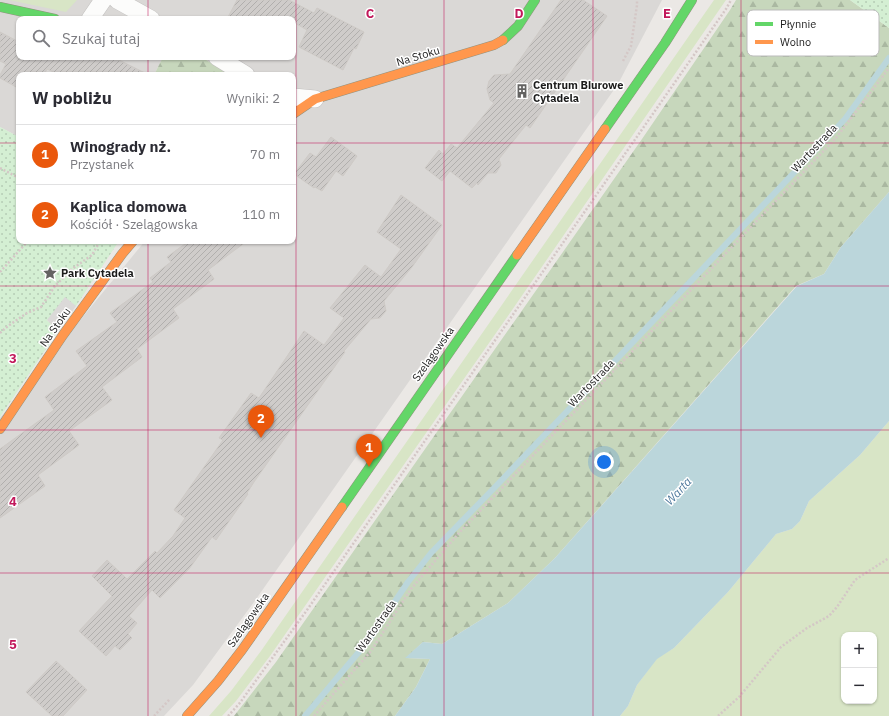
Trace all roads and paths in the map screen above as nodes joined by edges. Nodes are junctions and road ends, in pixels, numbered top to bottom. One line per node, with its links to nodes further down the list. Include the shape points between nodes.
1 (103, 0): 9 (street)
2 (117, 0): 10 (street)
3 (535, 0): 16 (street, Na Stoku, via 514,32 494,45)
4 (637, 0): 12 (path, via 630,46)
5 (731, 0): 30 (path, via 302,616)
6 (688, 2): 29 (street, Szelągowska, via 634,87 242,650)
7 (0, 7): 8 (street)
8 (41, 16)
9 (92, 16)
10 (146, 16)
11 (222, 60): 14 (street)
12 (623, 63)
13 (889, 68): 31 (path, Wartostrada, via 836,138 459,533 412,589 371,651)
14 (241, 72)
15 (296, 97): 16 (street)
16 (315, 99): 17 (street, Na Stoku)
17 (296, 112)
18 (0, 168): 19 (path)
19 (16, 176)
20 (25, 244): 23 (path)
21 (98, 244): 24 (path, via 92,255 72,269 55,286 42,307 27,313)
22 (130, 244): 25 (street, Na Stoku, via 63,335)
23 (0, 272)
24 (0, 333)
25 (0, 429)
26 (889, 558): 32 (path, via 855,580 829,616 781,647 739,697)
27 (170, 699): 28 (path)
28 (154, 716)
29 (187, 716)
30 (228, 716)
31 (314, 716)
32 (718, 716)

